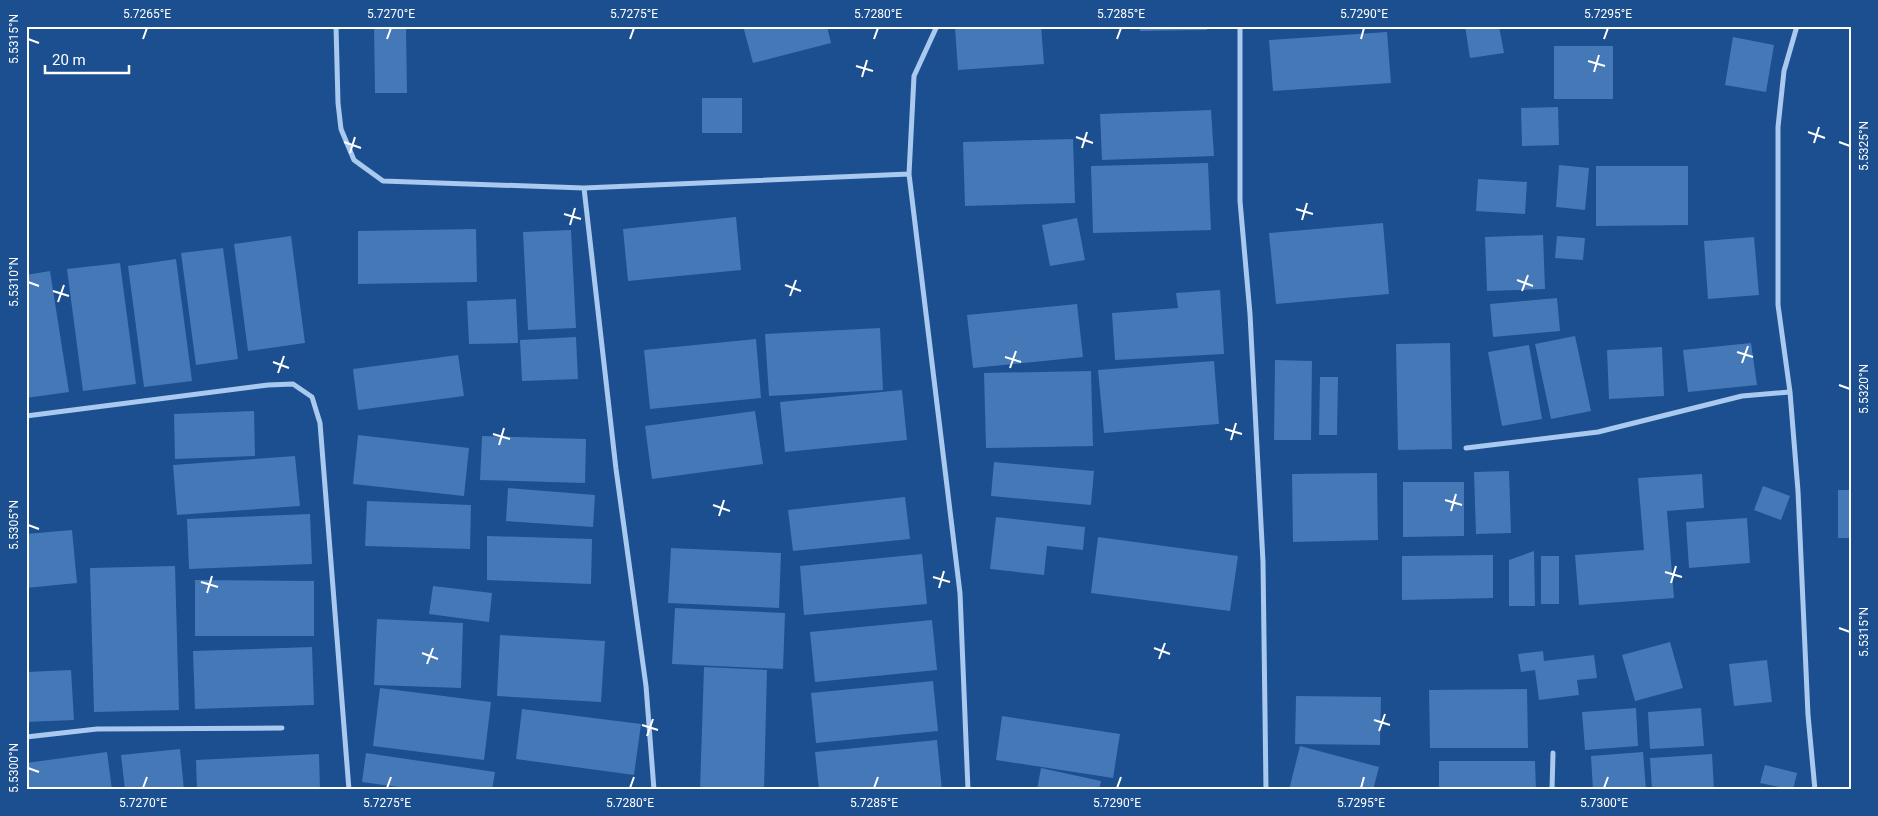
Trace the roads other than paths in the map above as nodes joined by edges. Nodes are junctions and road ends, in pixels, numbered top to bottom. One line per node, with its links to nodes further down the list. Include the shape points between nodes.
1 (336, 26): 6 (street, via 341,129 354,160 383,181)
2 (937, 26): 5 (street, via 914,76)
3 (1240, 26): 16 (street, via 1240,201 1250,314 1263,562)
4 (1797, 26): 7 (street, via 1784,71 1778,127 1778,305)
5 (909, 174): 6 (street); 15 (street, via 960,593)
6 (584, 188): 14 (street, via 616,469 646,686)
7 (1790, 392): 9 (street, via 1742,396 1598,432); 18 (street)
8 (26, 416): 13 (street, via 268,385 293,384 312,397 320,423)
9 (1466, 448)
10 (282, 728): 11 (street, via 97,729)
11 (26, 737)
12 (1553, 753): 17 (street)
13 (349, 790)
14 (654, 790)
15 (968, 790)
16 (1266, 790)
17 (1552, 790)
18 (1815, 790)

